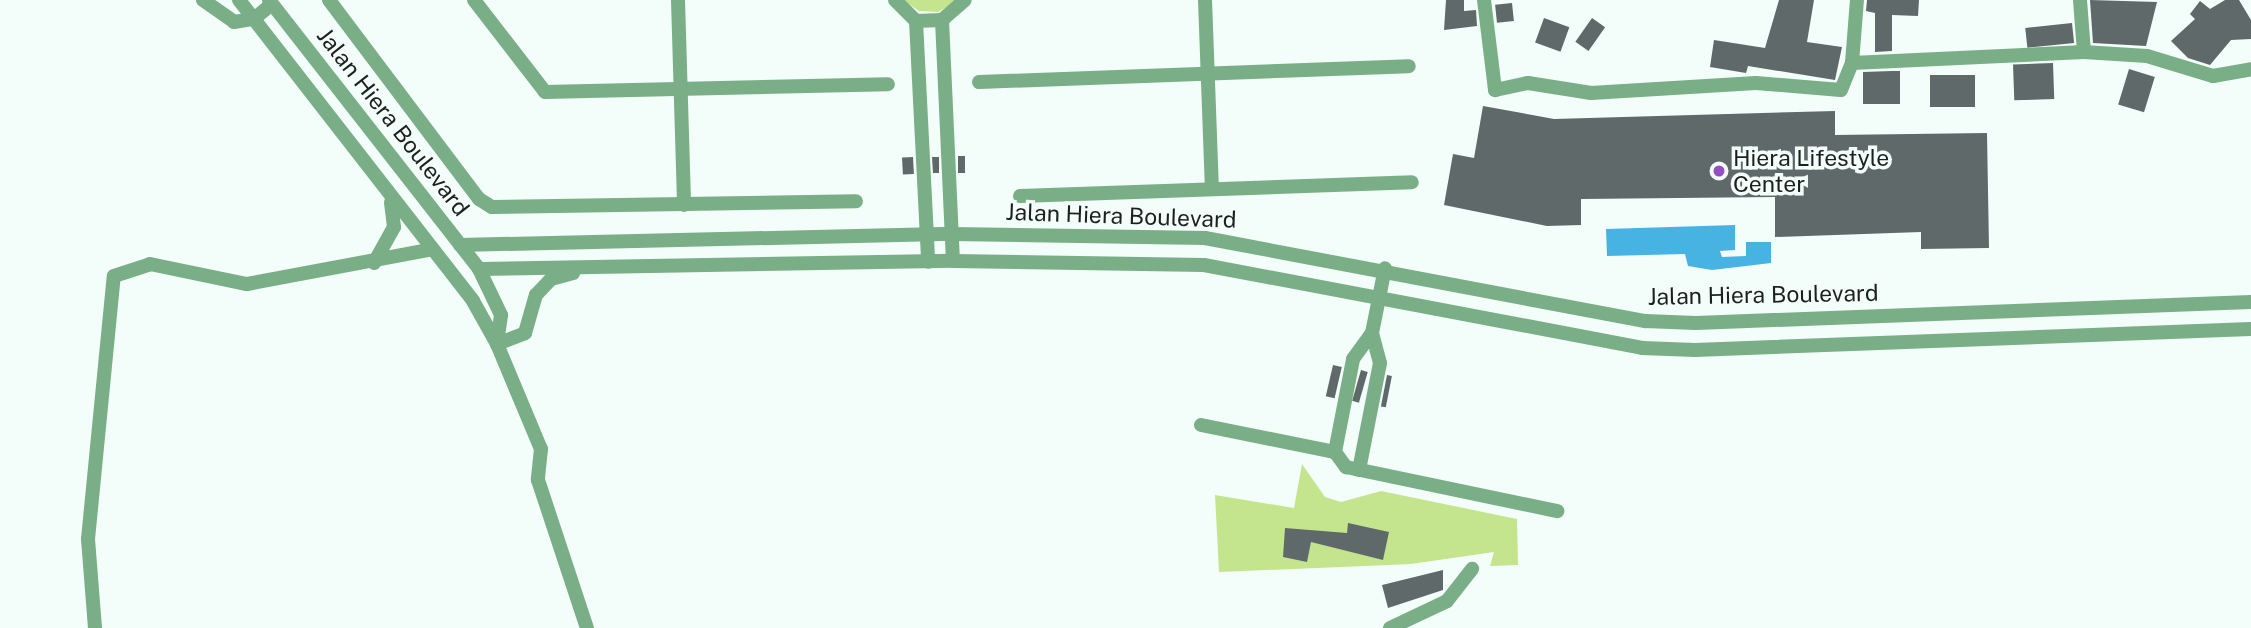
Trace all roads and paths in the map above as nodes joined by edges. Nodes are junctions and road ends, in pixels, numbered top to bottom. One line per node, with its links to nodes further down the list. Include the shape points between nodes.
1 (203, 0): 13 (street, via 234,22)
2 (239, 0): 13 (street, Jalan Hiera Boulevard)
3 (329, 0): 31 (street, via 479,199 492,207)
4 (474, 0): 23 (street, via 545,92)
5 (678, 0): 23 (street)
6 (895, 0): 15 (street)
7 (965, 0): 14 (street)
8 (1205, 0): 20 (street)
9 (1484, 0): 17 (street, via 1495,90 1528,83 1591,93 1756,83 1842,90)
10 (1857, 0): 17 (street)
11 (2080, 0): 16 (street)
12 (270, 2): 13 (street); 34 (street, Jalan Hiera Boulevard)
13 (254, 19): 29 (street, Jalan Hiera Boulevard)
14 (942, 20): 15 (street); 24 (street)
15 (916, 21): 25 (street)
16 (2084, 52): 17 (street); 19 (street, via 2147,55 2213,76)
17 (1852, 63)
18 (1409, 66): 20 (street)
19 (2251, 69)
20 (1208, 74): 21 (street); 27 (street)
21 (979, 82)
22 (888, 84): 23 (street)
23 (681, 89): 31 (street)
24 (948, 144): 25 (street); 32 (street)
25 (922, 145): 33 (street)
26 (1412, 182): 27 (street)
27 (1212, 189): 28 (street)
28 (1020, 196)
29 (391, 200): 35 (street, Jalan Hiera Boulevard); 39 (street, via 394,227)
30 (856, 201): 31 (street)
31 (684, 205)
32 (952, 234): 33 (street, Jalan Hiera Boulevard); 36 (street); 41 (street, Jalan Hiera Boulevard, via 1205,238)
33 (926, 235): 34 (street, Jalan Hiera Boulevard); 37 (street)
34 (460, 245): 38 (street); 42 (street)
35 (429, 250): 38 (street, Jalan Hiera Boulevard); 39 (street)
36 (953, 261): 37 (street, Jalan Hiera Boulevard); 44 (street, Jalan Hiera Boulevard, via 1204,265)
37 (928, 262): 40 (street, Jalan Hiera Boulevard)
38 (440, 263): 43 (street, Jalan Hiera Boulevard)
39 (373, 264): 56 (street, via 247,284 150,264 114,276 88,539)
40 (597, 267): 42 (street, Jalan Hiera Boulevard); 50 (street, via 551,279 528,310 525,333)
41 (1385, 268): 44 (street); 46 (street, Jalan Hiera Boulevard, via 1645,321)
42 (479, 269): 43 (street); 50 (street, via 501,315)
43 (459, 285): 50 (street, Jalan Hiera Boulevard)
44 (1379, 295): 48 (street); 49 (street, Jalan Hiera Boulevard, via 1642,348)
45 (2251, 302): 46 (street, Jalan Hiera Boulevard)
46 (1931, 314): 49 (street)
47 (2251, 329): 49 (street, Jalan Hiera Boulevard)
48 (1372, 333): 52 (street, via 1353,359); 53 (street, via 1380,363)
49 (1932, 341)
50 (497, 344): 57 (street, Jalan Hiera Boulevard, via 541,449 538,480)
51 (1201, 425): 52 (street)
52 (1335, 452): 53 (street, via 1346,467)
53 (1359, 470): 54 (street)
54 (1557, 511)
55 (1472, 569): 58 (street, via 1447,601)
56 (95, 628)
57 (587, 628)
58 (1390, 628)

